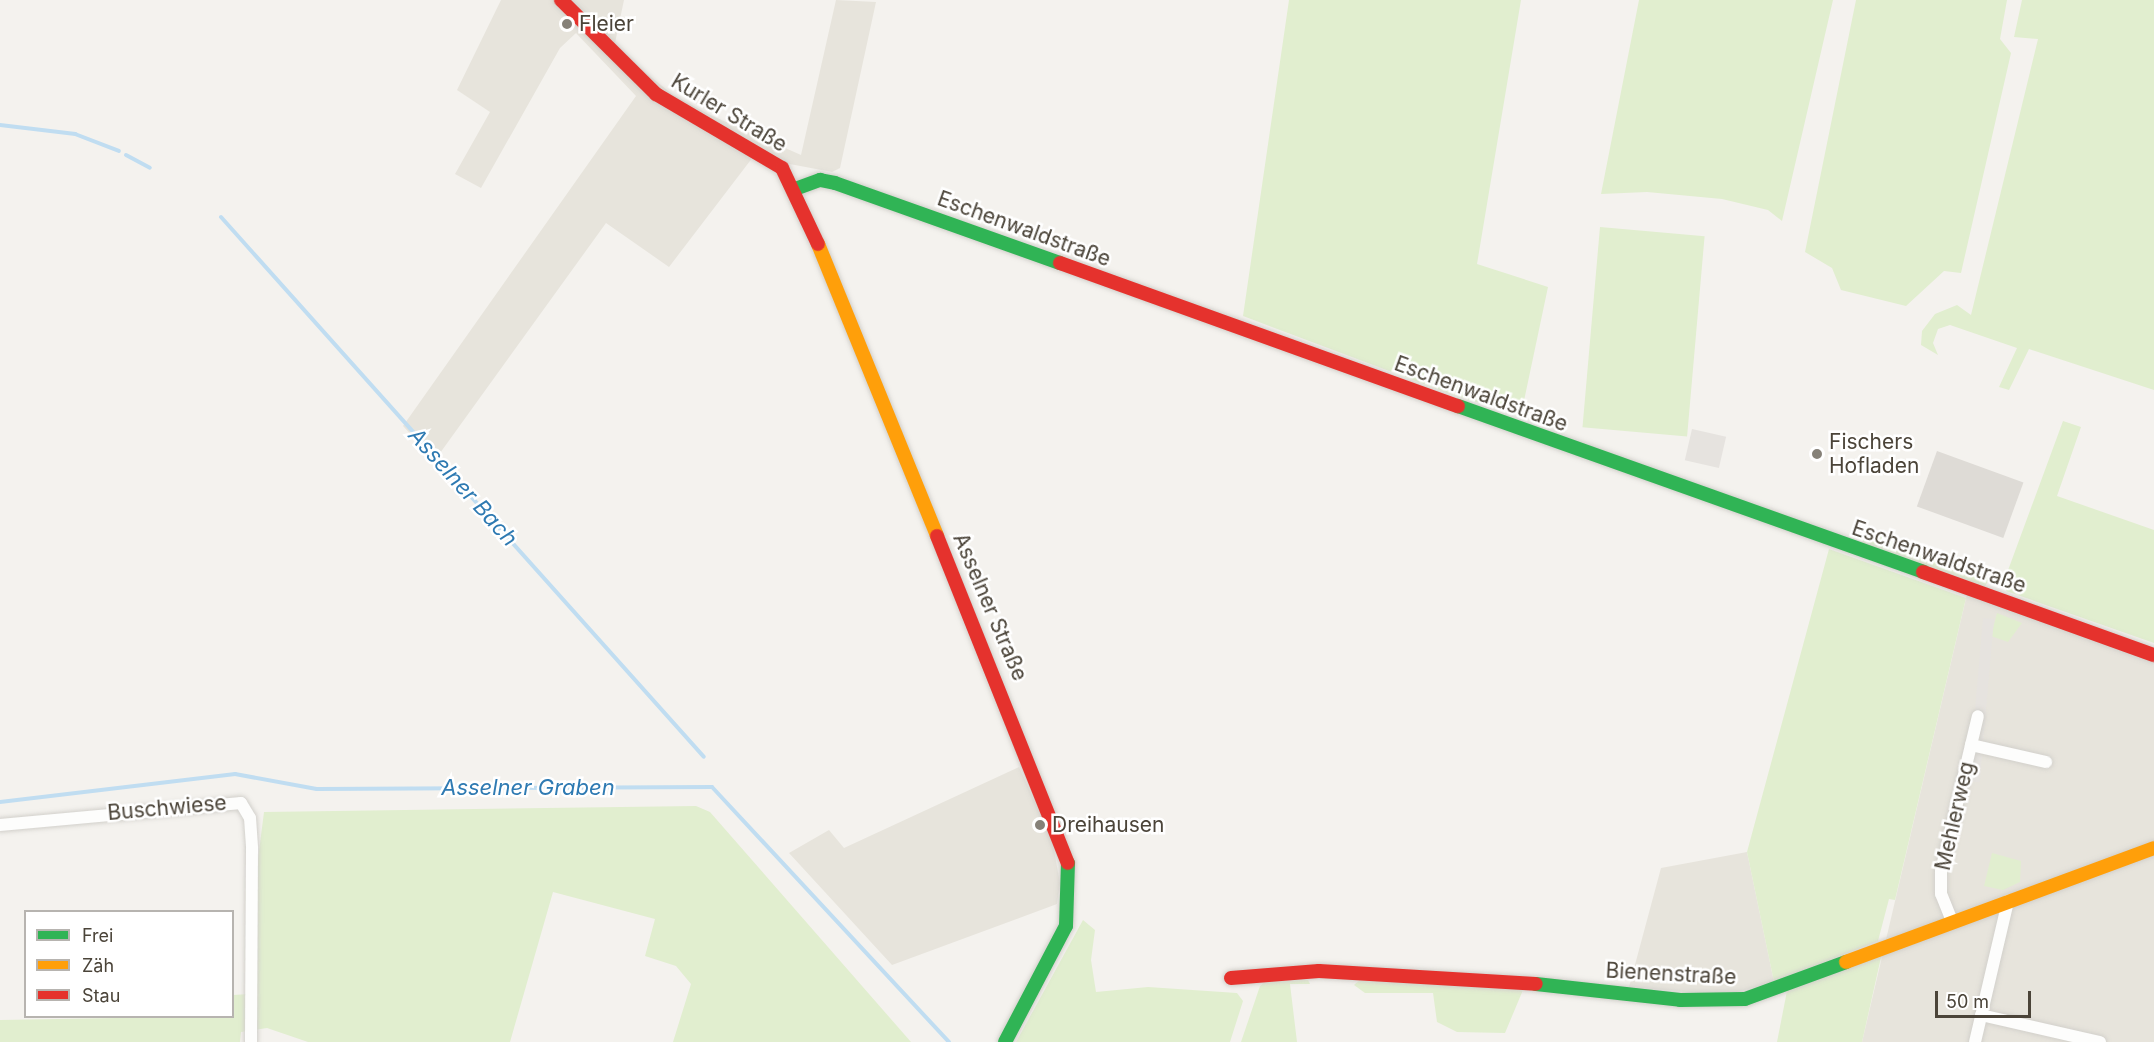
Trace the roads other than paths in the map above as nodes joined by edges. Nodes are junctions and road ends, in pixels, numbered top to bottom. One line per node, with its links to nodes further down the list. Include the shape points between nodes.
1 (561, 0): 2 (street, Kurler Straße, via 656,94 766,155 783,168)
2 (795, 189): 3 (street, Eschenwaldstraße, via 820,180); 14 (street, Asselner Straße, via 1066,848 1071,886 1066,926)
3 (2154, 655)
4 (1978, 716): 5 (street, Mehlerweg)
5 (1971, 745): 6 (street, Mehlerweg); 10 (street, Mehlerweg, via 1941,871 1941,894)
6 (2046, 762)
7 (0, 825): 13 (street, Buschwiese, via 241,803 250,818 252,848)
8 (2154, 848): 9 (street, Bienenstraße)
9 (2008, 901): 10 (street, Bienenstraße); 12 (street)
10 (1952, 921): 11 (street, Bienenstraße, via 1745,999 1680,1000 1479,978 1319,971)
11 (1231, 978)
12 (1981, 1015): 15 (street); 16 (street)
13 (253, 1040)
14 (1005, 1042)
15 (1975, 1042)
16 (2100, 1042)

